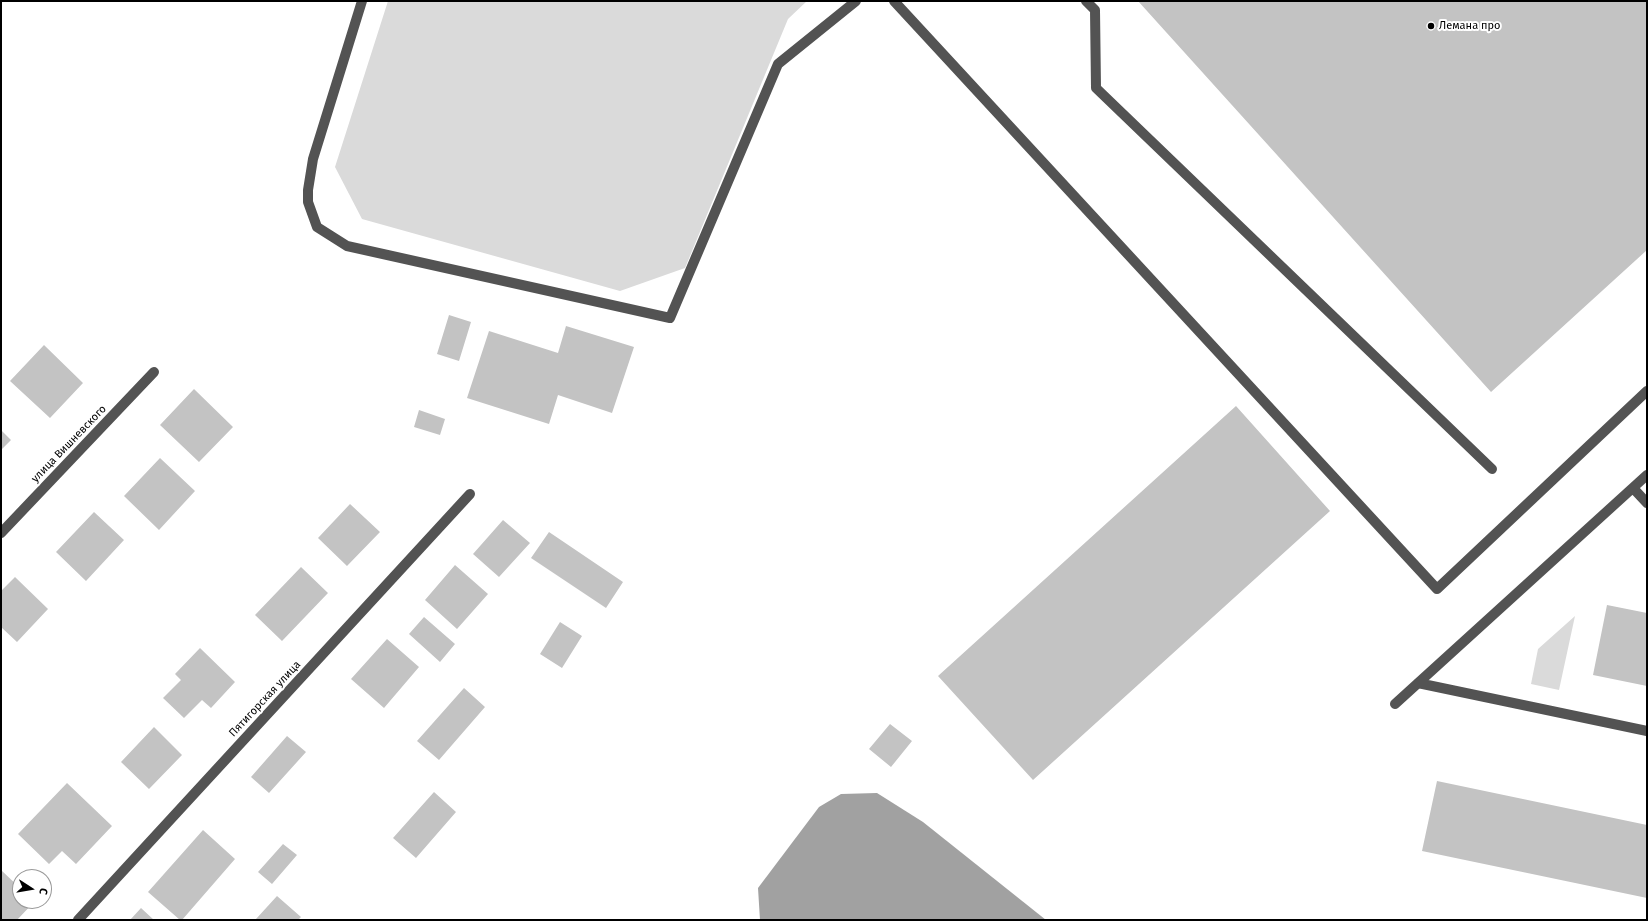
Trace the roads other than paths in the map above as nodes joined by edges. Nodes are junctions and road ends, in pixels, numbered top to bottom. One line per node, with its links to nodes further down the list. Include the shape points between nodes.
1 (362, 1): 2 (street, via 313,159 308,202 317,227 347,246 670,318 778,64)
2 (856, 1)
3 (894, 1): 6 (street, via 1437,589)
4 (1086, 1): 7 (street, via 1094,10 1096,88)
5 (154, 372): 12 (street, улица Вишневского)
6 (1647, 391)
7 (1492, 469)
8 (1647, 475): 9 (street)
9 (1633, 488): 11 (street); 13 (street)
10 (470, 494): 16 (street, Пятигорская улица)
11 (1647, 503)
12 (1, 533)
13 (1418, 683): 14 (street); 15 (street)
14 (1394, 704)
15 (1647, 731)
16 (78, 920)

